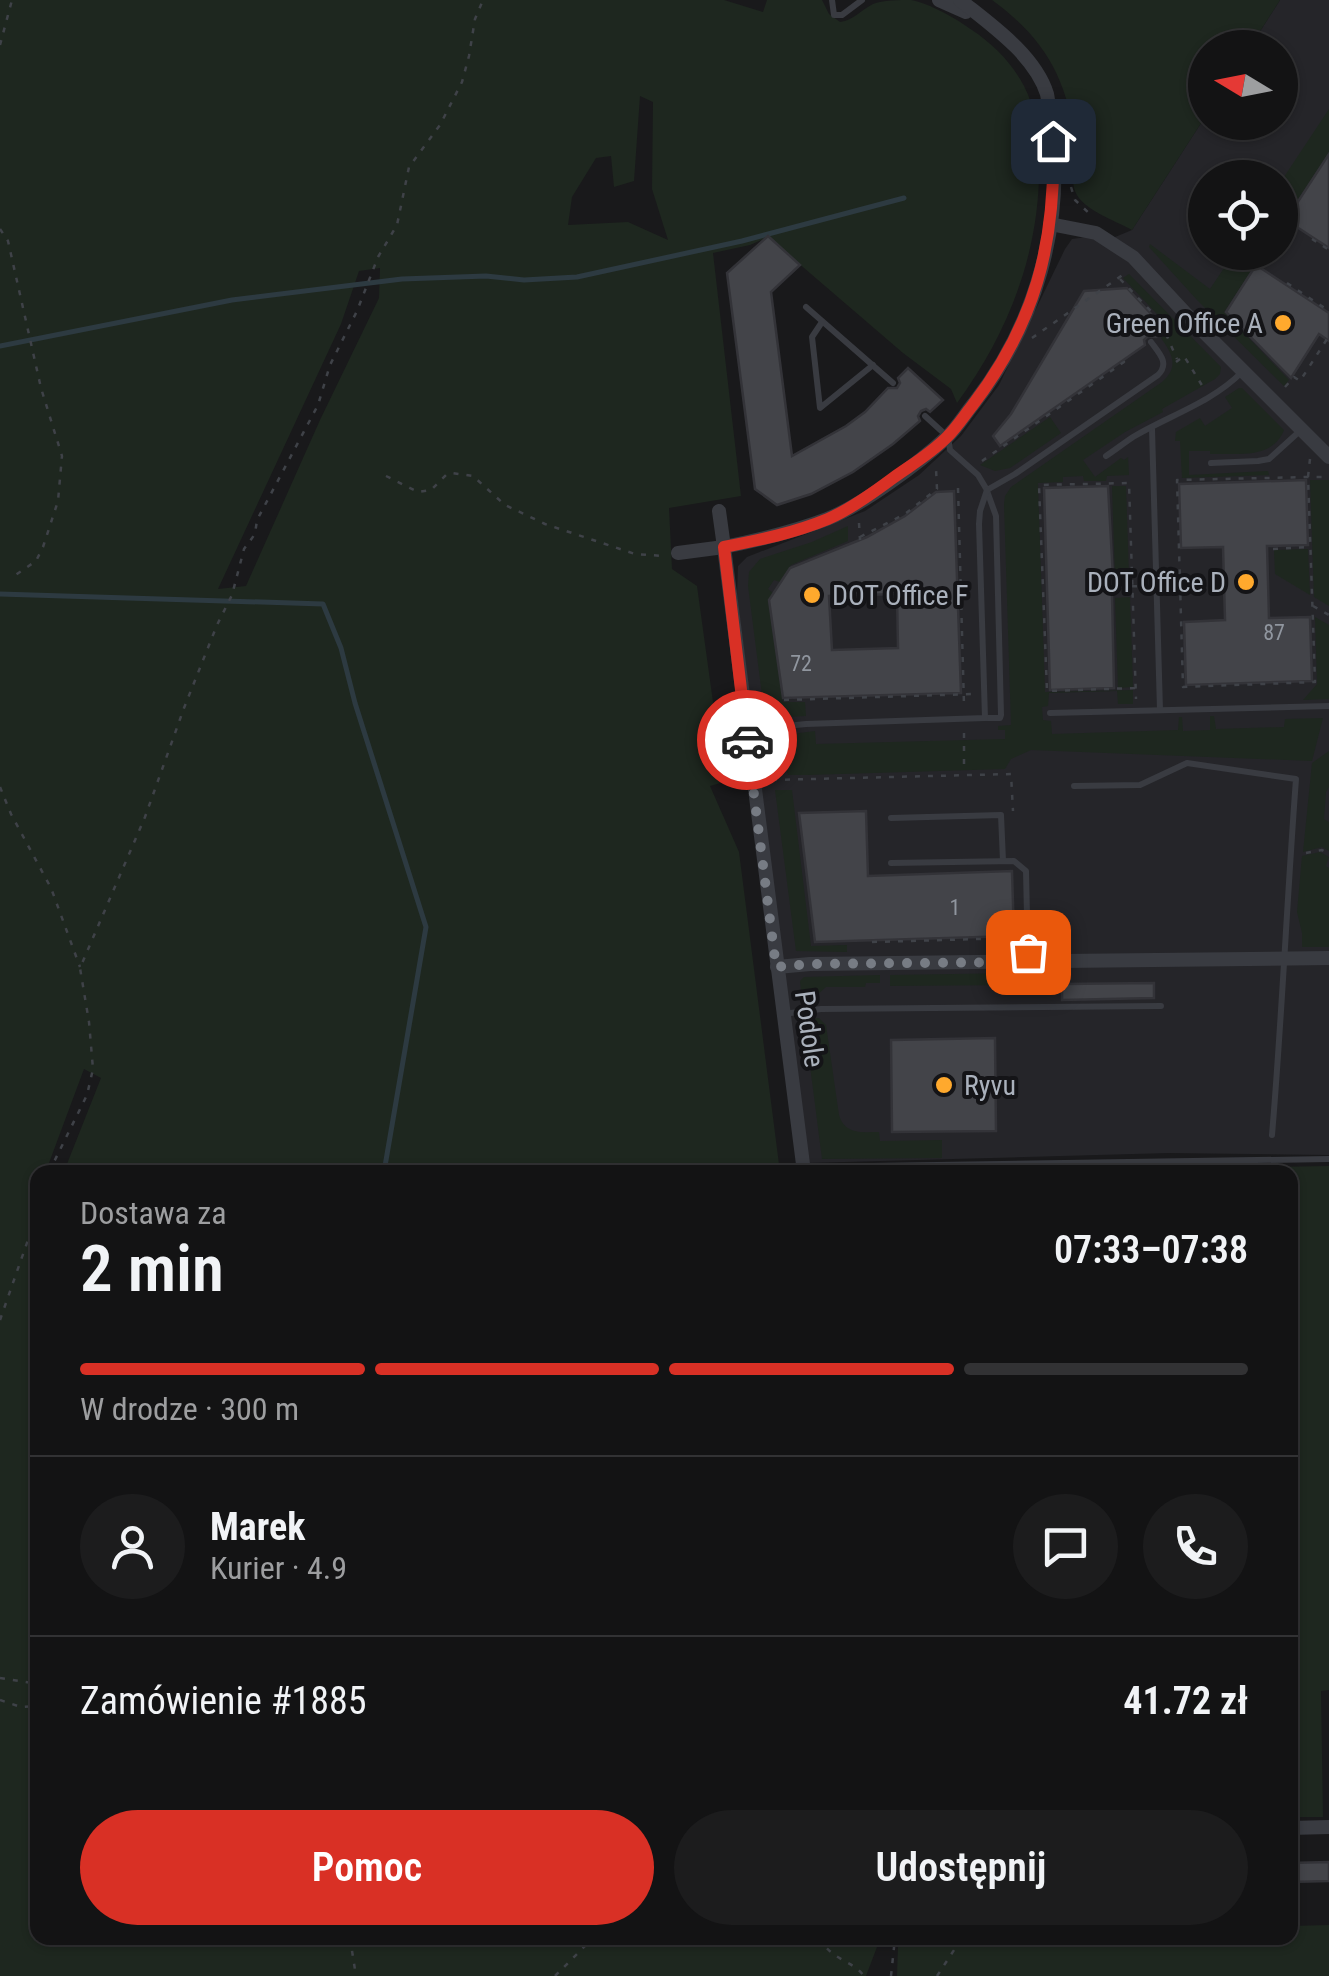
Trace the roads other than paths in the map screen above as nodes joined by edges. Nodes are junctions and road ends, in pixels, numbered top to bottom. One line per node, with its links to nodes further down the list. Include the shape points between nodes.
1 (862, 0): 4 (lane, via 842,15 834,15)
2 (939, 0): 5 (street)
3 (960, 0): 5 (street)
4 (835, 2)
5 (990, 23): 6 (street, via 1030,63 1046,92 1054,154)
6 (1050, 224): 11 (street, via 1096,233 1126,251); 16 (street, via 1040,280 1022,324 997,374)
7 (806, 307): 8 (lane)
8 (822, 322): 10 (lane); 10 (lane, via 812,337 820,408)
9 (1151, 342): 20 (lane, via 1164,362 1158,375)
10 (873, 365): 12 (lane)
11 (1243, 371): 14 (lane); 15 (street)
12 (893, 383)
13 (925, 416): 16 (lane)
14 (1152, 428): 17 (lane); 25 (lane)
15 (1302, 429): 18 (street); 19 (lane, via 1269,459)
16 (948, 437): 20 (lane, via 950,450); 22 (street, via 832,518)
17 (1106, 456)
18 (1329, 456)
19 (1211, 463)
20 (987, 490): 27 (lane, via 979,524); 27 (lane, via 996,516 994,616 1002,714)
21 (720, 511): 22 (street, Podole)
22 (724, 547): 23 (street); 28 (street, Podole)
23 (678, 553)
24 (1329, 706): 25 (lane)
25 (1160, 710): 26 (lane)
26 (1050, 714)
27 (985, 718): 28 (lane)
28 (746, 730): 36 (street, Podole)
29 (1074, 786): 33 (lane, via 1140,785 1188,763 1296,779)
30 (890, 818): 31 (lane, via 1001,815)
31 (1003, 861): 32 (lane); 35 (lane, via 1026,871)
32 (891, 863)
33 (1283, 958): 34 (street); 35 (street); 39 (lane)
34 (1329, 958)
35 (1028, 962): 36 (street)
36 (776, 967): 38 (street, Podole)
37 (1161, 1006): 38 (lane)
38 (783, 1014): 41 (street, Podole)
39 (1272, 1135)
40 (1329, 1159): 42 (lane)
41 (802, 1165)
42 (1042, 1165)
43 (1298, 1828): 44 (street)
44 (1329, 1828)

